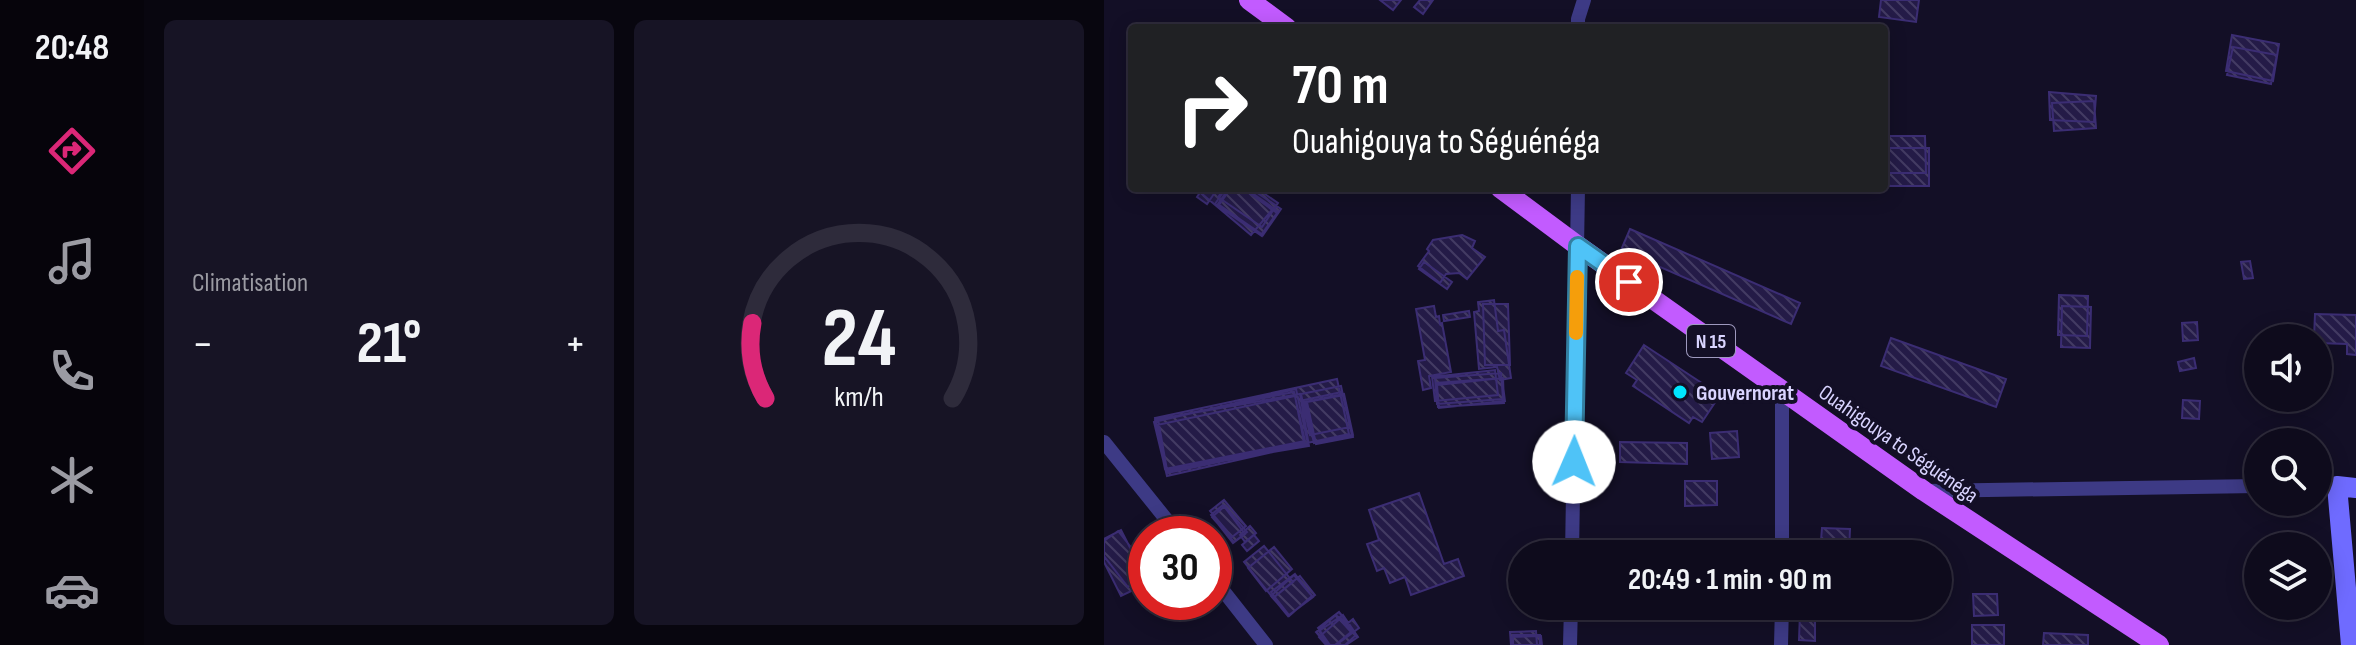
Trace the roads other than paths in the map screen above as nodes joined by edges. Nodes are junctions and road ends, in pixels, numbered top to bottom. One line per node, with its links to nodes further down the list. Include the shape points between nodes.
1 (1249, 0): 3 (main road)
2 (1584, 0): 4 (street)
3 (1282, 24)
4 (1578, 24)
5 (1505, 192): 7 (main road, Ouahigouya to Séguénéga / N 15)
6 (1578, 192): 7 (street)
7 (1578, 246): 8 (main road, Ouahigouya to Séguénéga / N 15); 14 (street)
8 (1782, 391): 12 (main road, Ouahigouya to Séguénéga / N 15); 15 (street)
9 (1104, 442): 13 (street)
10 (2244, 486): 12 (street)
11 (2337, 487): 23 (main road)
12 (1924, 491): 22 (main road, Ouahigouya to Séguénéga / N 15)
13 (1164, 516)
14 (1572, 540)
15 (1782, 540)
16 (1232, 602): 19 (street)
17 (1571, 620): 20 (street)
18 (1782, 620): 21 (street)
19 (1266, 645)
20 (1570, 645)
21 (1781, 645)
22 (2159, 645)
23 (2351, 645)

